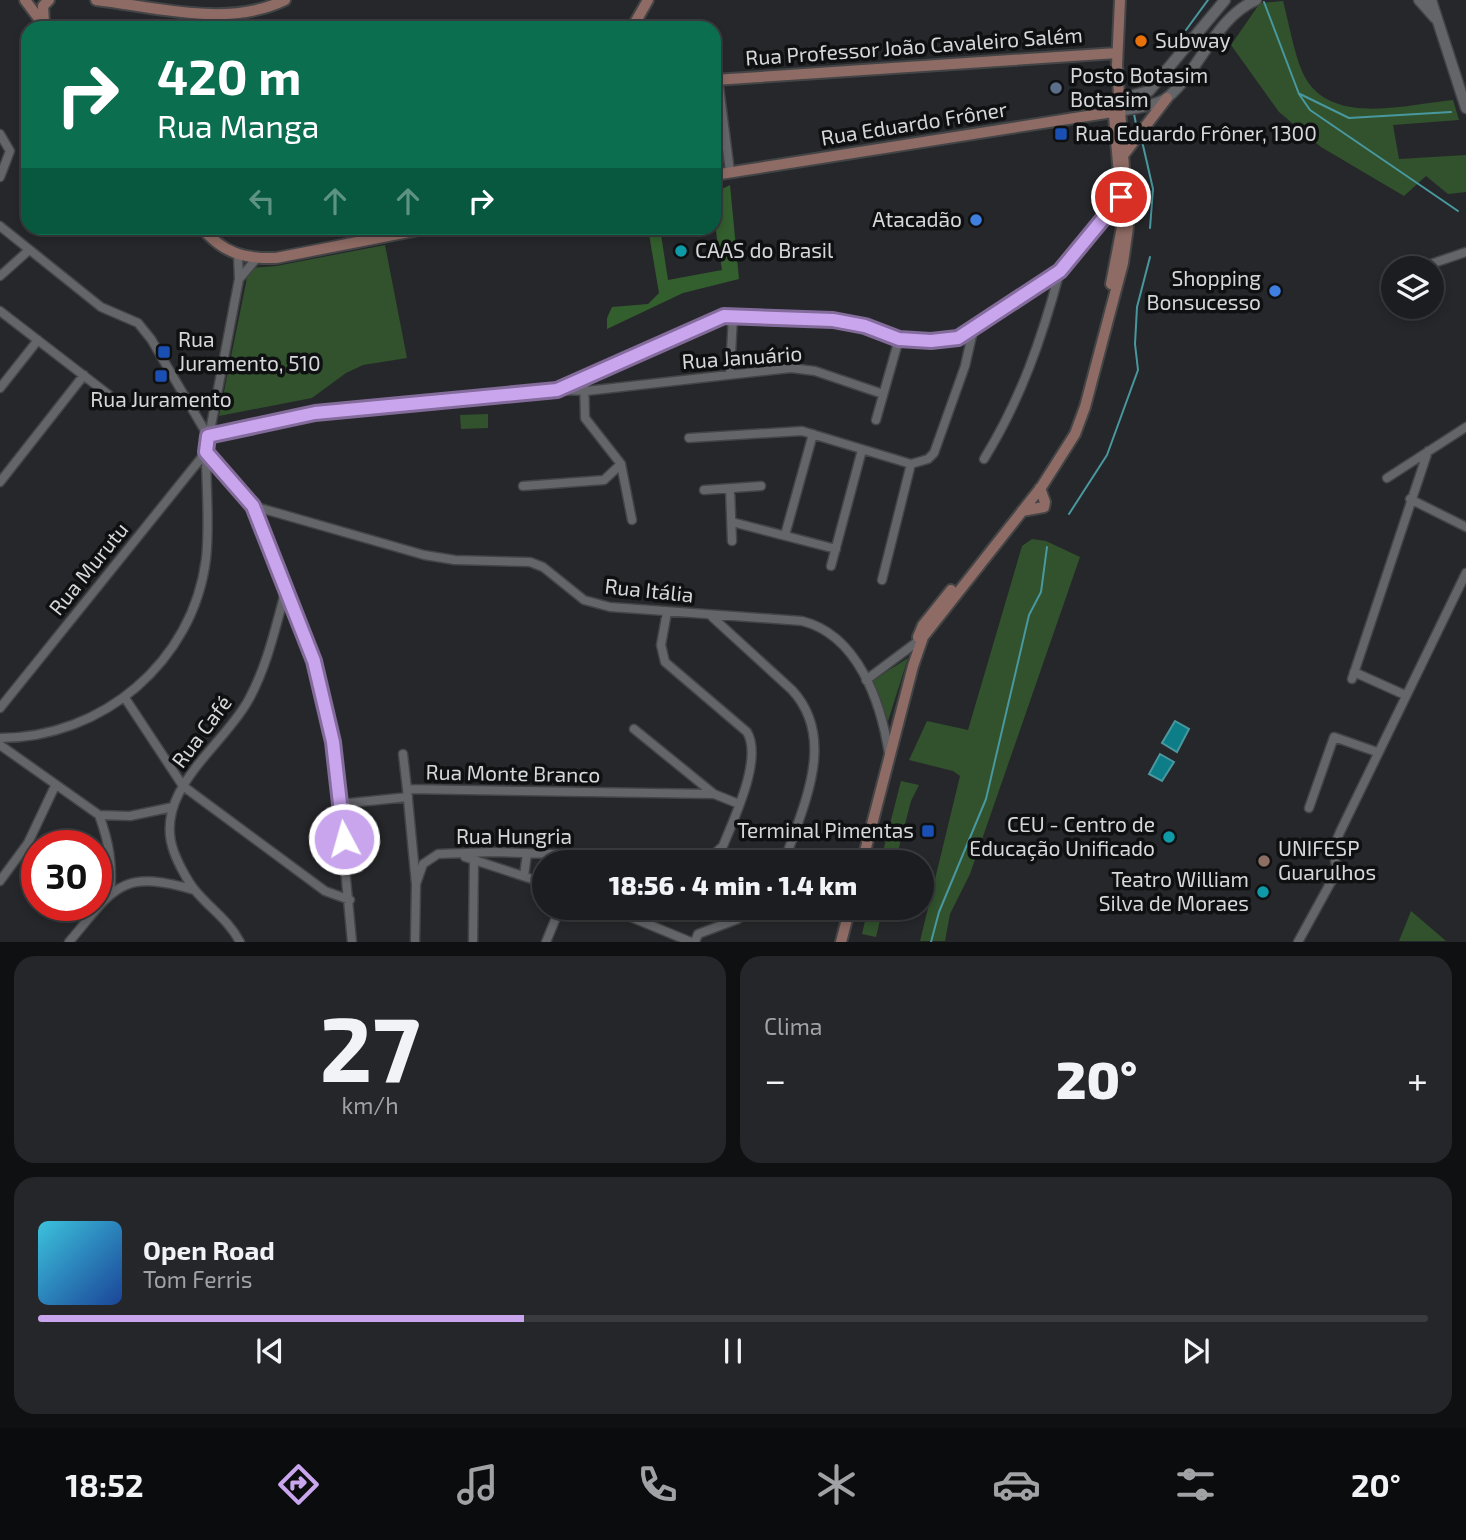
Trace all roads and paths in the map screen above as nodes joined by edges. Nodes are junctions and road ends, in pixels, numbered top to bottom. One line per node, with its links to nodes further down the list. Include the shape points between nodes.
1 (25, 0): 13 (main road)
2 (49, 0): 14 (main road, via 42,12)
3 (96, 0): 4 (main road, via 224,15 258,11)
4 (285, 0)
5 (648, 0): 15 (main road)
6 (1113, 0): 16 (main road)
7 (1120, 0): 16 (main road)
8 (1225, 0): 19 (street, via 1149,91)
9 (1256, 0): 18 (street, via 1222,30)
10 (1419, 0): 12 (street)
11 (1431, 0): 12 (street)
12 (1435, 19): 20 (street)
13 (41, 21)
14 (44, 21)
15 (636, 21)
16 (1114, 53): 17 (main road, Rua Professor João Cavaleiro Salém); 19 (main road)
17 (721, 80)
18 (1167, 98): 19 (street); 23 (main road)
19 (1118, 108): 23 (main road); 24 (main road, Rua Eduardo Frôner); 27 (main road)
20 (1466, 108)
21 (721, 113): 24 (street)
22 (0, 134): 26 (street, via 10,151)
23 (1125, 153): 27 (main road)
24 (730, 172): 25 (main road, Rua Eduardo Frôner)
25 (721, 174)
26 (0, 177)
27 (1124, 193): 36 (street); 85 (main road, via 1128,227 1123,263 1075,434 1041,488); 86 (main road, via 1110,290 1074,427 1030,492 923,625)
28 (0, 226): 31 (street)
29 (209, 235): 33 (main road)
30 (393, 235): 34 (main road)
31 (28, 251): 37 (street); 55 (street, via 101,307 138,323)
32 (1466, 251): 35 (street)
33 (238, 256): 34 (main road); 38 (street)
34 (256, 259): 38 (street)
35 (1444, 259)
36 (1060, 271): 41 (street); 60 (street, via 1029,372)
37 (0, 276)
38 (239, 279): 55 (street)
39 (0, 310): 43 (street)
40 (733, 315): 42 (street, via 850,323); 44 (street); 46 (street)
41 (973, 331): 42 (street, via 944,341); 62 (street, via 934,453)
42 (899, 339): 50 (street)
43 (38, 340): 45 (street); 47 (street)
44 (730, 373): 49 (street, Rua Januário); 50 (street, Rua Januário, via 803,368)
45 (84, 375): 51 (street); 64 (street)
46 (584, 376): 48 (street); 49 (street)
47 (0, 388)
48 (557, 390): 49 (street, Rua Januário); 55 (street, via 315,413)
49 (586, 391): 61 (street, via 587,424)
50 (883, 394): 52 (street)
51 (108, 395)
52 (876, 420)
53 (1466, 427): 58 (street)
54 (813, 434): 56 (street); 57 (street); 74 (street)
55 (208, 436): 59 (street)
56 (690, 438)
57 (862, 450): 62 (street); 76 (street)
58 (1428, 451): 63 (street); 69 (street)
59 (206, 452): 70 (street); 89 (street, via 206,559 200,586 180,636); 90 (street, Rua Murutu)
60 (984, 459)
61 (621, 464): 65 (street, via 604,480); 71 (street)
62 (911, 464): 79 (street)
63 (1387, 478)
64 (0, 482)
65 (523, 486)
66 (761, 486): 67 (street)
67 (730, 489): 68 (street); 72 (street)
68 (704, 490)
69 (1410, 499): 73 (street); 88 (street, via 1353,676)
70 (253, 506): 80 (street); 82 (street, Rua Itália, via 424,555 530,562 584,600)
71 (632, 520)
72 (732, 522): 74 (street); 75 (street)
73 (1466, 527)
74 (785, 535): 76 (street)
75 (732, 541)
76 (836, 549): 77 (street)
77 (831, 566)
78 (1466, 573): 88 (street)
79 (881, 580)
80 (285, 592): 81 (street); 84 (street, Rua Café)
81 (291, 607): 84 (street, Rua Café); 101 (street, via 314,661 328,716)
82 (667, 612): 83 (street, Rua Itália); 102 (street, Rua Hungria, via 662,645 665,662 752,740 753,756)
83 (710, 615): 87 (street, Rua Itália, via 817,625 855,658); 111 (street, via 803,701 813,723 815,764)
84 (277, 622): 98 (street, Rua Café, via 247,703)
85 (923, 637): 86 (street); 96 (main road)
86 (914, 645): 87 (street); 96 (main road, via 894,721)
87 (866, 680): 96 (street, Rua Itália)
88 (1405, 695): 94 (street)
89 (125, 698): 92 (street, via 69,729); 98 (street)
90 (0, 708)
91 (634, 729): 100 (street)
92 (0, 738)
93 (0, 745): 97 (street)
94 (1377, 752): 104 (street, via 1334,737); 144 (street, via 1335,843 1337,871)
95 (403, 754): 99 (street)
96 (890, 758): 112 (main road)
97 (55, 786): 106 (street); 122 (street, via 28,843)
98 (183, 786): 103 (street, Rua Café); 127 (street)
99 (407, 793): 100 (street, Rua Monte Branco); 101 (street); 125 (street, Rua Monte Branco)
100 (714, 794): 102 (street)
101 (340, 804): 129 (street)
102 (739, 804): 113 (street, Rua Hungria, via 723,846 707,858)
103 (173, 807): 105 (street); 108 (street)
104 (1309, 807)
105 (149, 812): 107 (street); 108 (street, via 164,816)
106 (99, 815): 107 (street); 109 (street)
107 (116, 817): 110 (street)
108 (172, 829): 117 (street, via 174,851)
109 (104, 830)
110 (106, 830)
111 (788, 850)
112 (865, 850)
113 (527, 853): 114 (street, Rua Hungria); 119 (street)
114 (456, 855): 115 (street); 125 (street, Rua Hungria, via 430,858)
115 (474, 858): 119 (street); 140 (street)
116 (112, 865): 118 (street)
117 (183, 868): 123 (street); 126 (street)
118 (113, 870): 120 (street); 124 (street)
119 (524, 876): 121 (street)
120 (112, 878)
121 (532, 879)
122 (0, 881)
123 (168, 882): 124 (street); 126 (street)
124 (128, 884): 128 (street)
125 (415, 884): 139 (street, Rua Monte Branco)
126 (194, 890): 137 (street, via 223,916)
127 (324, 891): 129 (street); 130 (street)
128 (112, 892)
129 (350, 900): 130 (street)
130 (351, 914): 138 (street)
131 (555, 920): 141 (street)
132 (639, 920): 142 (street)
133 (735, 920): 142 (street, via 698,934)
134 (847, 920): 143 (main road)
135 (85, 921): 136 (street)
136 (69, 942)
137 (240, 942)
138 (352, 942)
139 (415, 942)
140 (472, 942)
141 (547, 942)
142 (693, 942)
143 (841, 942)
144 (1298, 942)

